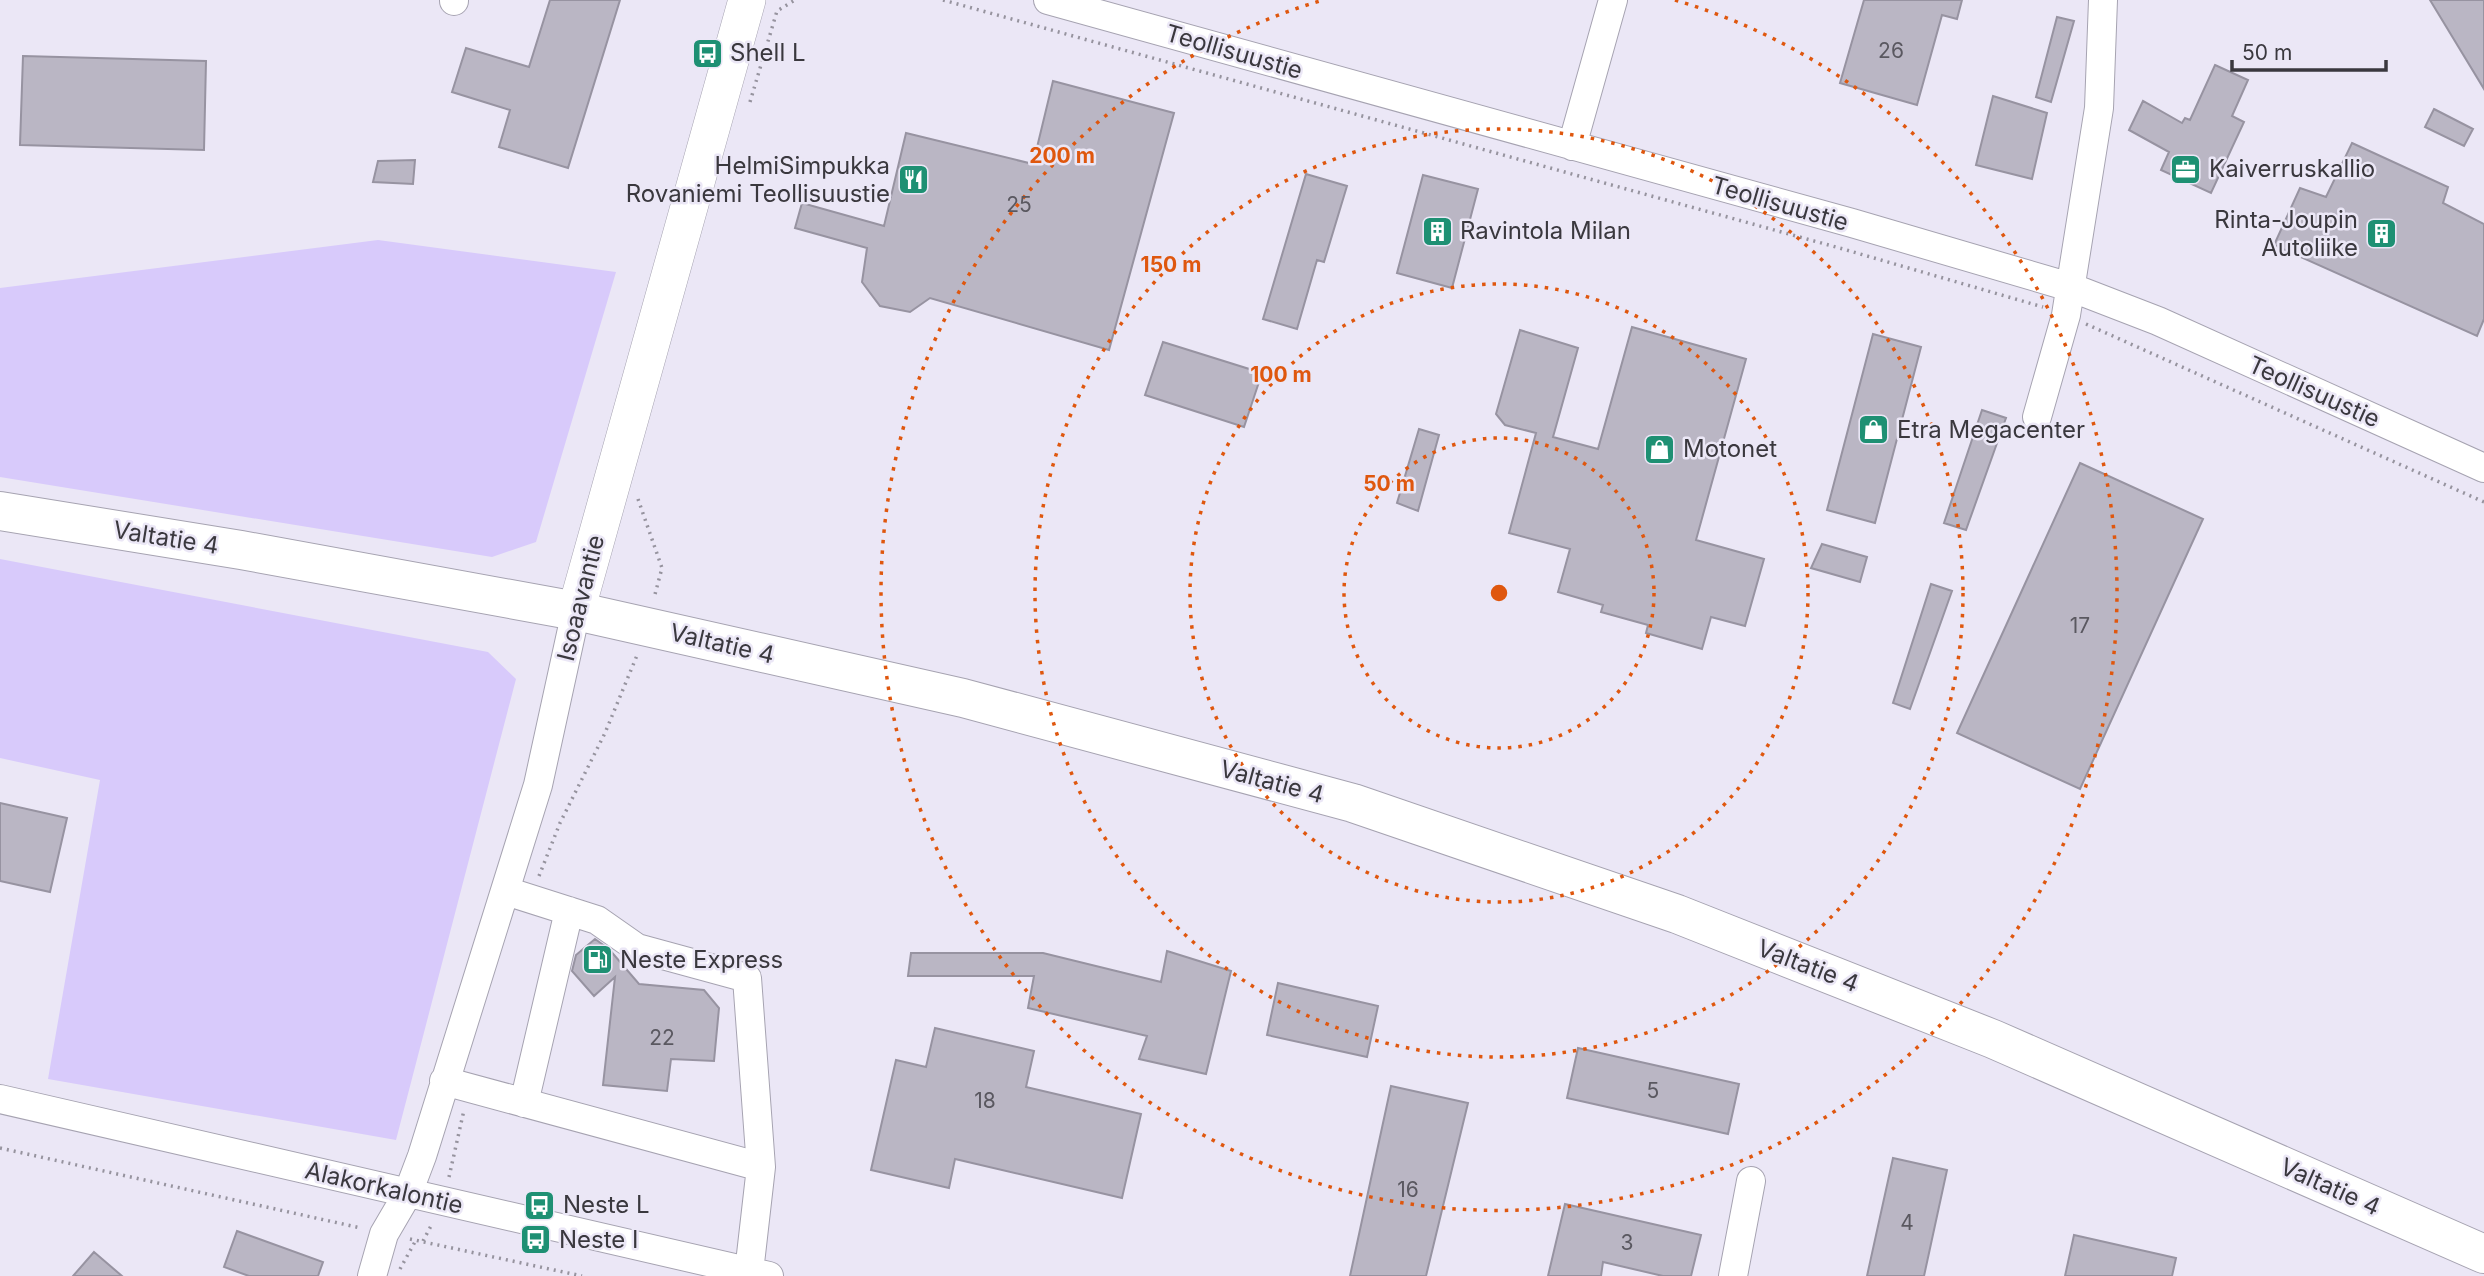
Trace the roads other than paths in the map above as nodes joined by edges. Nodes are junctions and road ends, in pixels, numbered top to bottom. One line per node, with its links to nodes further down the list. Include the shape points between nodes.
1 (747, 0): 10 (main road, Isoaavantie)
2 (1052, 0): 5 (street, Teollisuustie)
3 (1613, 0): 5 (street)
4 (2102, 0): 6 (street, via 2099,108)
5 (1572, 146): 6 (street, Teollisuustie)
6 (2070, 287): 7 (street); 8 (street, Teollisuustie, via 2158,321)
7 (2037, 417)
8 (2484, 468)
9 (0, 511): 10 (highway, Valtatie 4)
10 (576, 611): 11 (street, Isoaavantie, via 538,785); 19 (highway, Valtatie 4, via 963,698 1353,803 1677,914 1993,1039)
11 (506, 891): 12 (street); 13 (street, Isoaavantie)
12 (569, 911): 15 (street); 16 (street, via 597,920 637,948 747,978)
13 (444, 1081): 15 (street); 18 (street, Isoaavantie)
14 (0, 1099): 18 (street, Alakorkalontie)
15 (524, 1103): 16 (street)
16 (761, 1167): 20 (street)
17 (1751, 1181): 22 (street)
18 (408, 1193): 20 (street, Alakorkalontie); 21 (street, Isoaavantie, via 384,1234)
19 (2484, 1254)
20 (759, 1274)
21 (372, 1276)
22 (1733, 1276)

